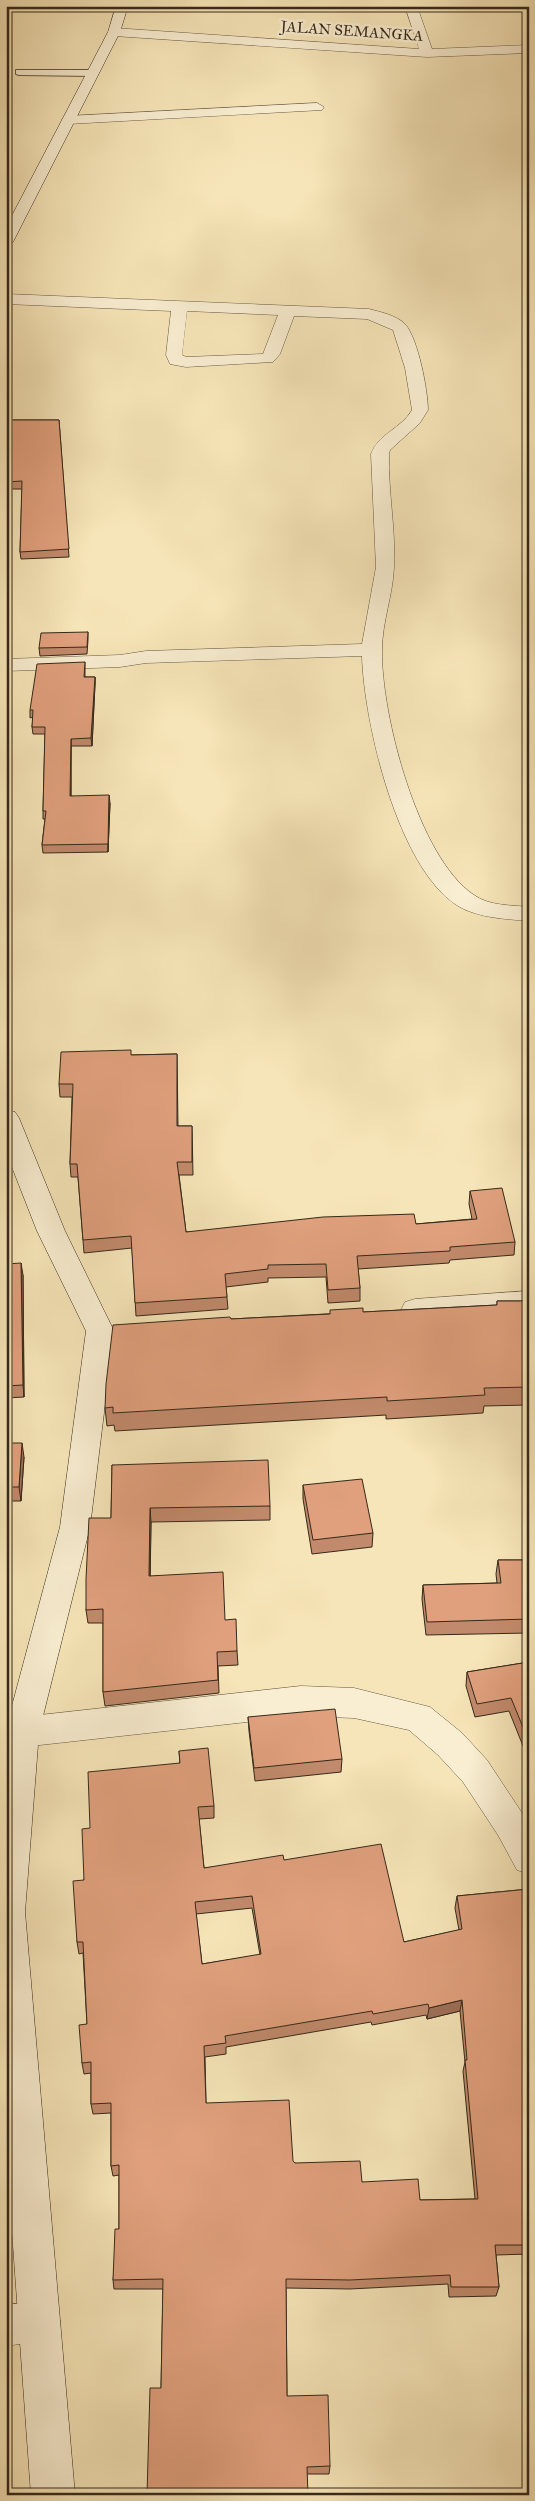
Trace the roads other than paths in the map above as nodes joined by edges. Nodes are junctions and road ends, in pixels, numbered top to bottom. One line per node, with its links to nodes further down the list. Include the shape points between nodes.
1 (122, 6): 3 (street)
2 (411, 6): 5 (street)
3 (114, 32): 5 (street, JALAN SEMANGKA); 7 (street)
4 (529, 49): 5 (street, JALAN SEMANGKA)
5 (427, 52)
6 (19, 72): 7 (lane)
7 (92, 73): 9 (street)
8 (317, 107): 9 (street)
9 (68, 120): 10 (street)
10 (6, 242)
11 (6, 298): 12 (street)
12 (180, 305): 13 (street); 13 (street, via 174,358 186,362 267,359 272,354)
13 (288, 310): 14 (street, via 369,314 393,322 402,330 408,343 420,406 416,416 382,448 380,454 385,569)
14 (372, 650): 15 (street); 16 (street, via 386,752 420,846 434,870 465,901 484,908)
15 (6, 665)
16 (529, 914)
17 (6, 1118): 20 (street, via 51,1231 114,1330 75,1527)
18 (529, 1302): 19 (street)
19 (392, 1311)
20 (22, 1732): 21 (street, via 301,1701 354,1703 418,1717 475,1771); 22 (street, via 7,1912)
21 (529, 1858)
22 (23, 2324): 23 (street)
23 (53, 2495)

